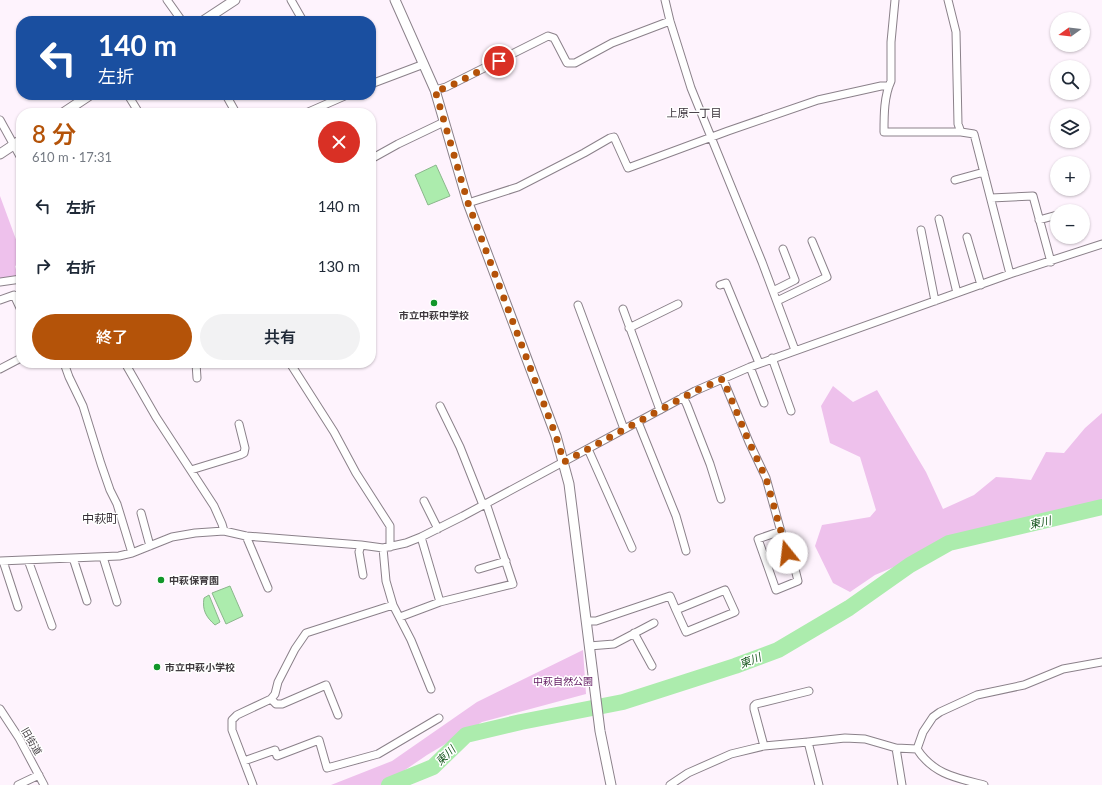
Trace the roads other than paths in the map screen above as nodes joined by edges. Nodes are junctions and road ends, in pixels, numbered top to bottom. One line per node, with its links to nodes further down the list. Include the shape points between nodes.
1 (167, 0): 8 (street)
2 (235, 0): 9 (street)
3 (291, 0): 10 (street)
4 (394, 0): 12 (street)
5 (665, 0): 11 (street)
6 (895, 0): 14 (street)
7 (948, 0): 22 (street, via 956,32 958,124)
8 (178, 16)
9 (211, 16)
10 (300, 16)
11 (670, 21): 15 (street, via 612,43 575,63 567,63 554,38 548,36 446,88); 23 (street, via 691,88)
12 (424, 64): 13 (street); 15 (street)
13 (376, 82)
14 (889, 86): 22 (street, via 884,132); 23 (street, via 818,100)
15 (435, 90): 21 (street)
16 (82, 100): 18 (street)
17 (336, 100): 19 (street)
18 (70, 108)
19 (317, 108)
20 (0, 120): 24 (street)
21 (444, 122): 27 (street); 31 (street)
22 (961, 132): 28 (street, via 974,134)
23 (711, 137): 31 (street, via 628,168 614,137 610,138 518,187); 46 (street)
24 (16, 140)
25 (16, 144): 26 (street)
26 (0, 154)
27 (376, 156)
28 (984, 172): 29 (street); 30 (street)
29 (955, 180)
30 (991, 198): 34 (street, via 1033,196); 41 (street)
31 (468, 203): 77 (street)
32 (1050, 217): 34 (street)
33 (939, 219): 47 (street)
34 (1039, 220): 40 (street)
35 (921, 230): 51 (street)
36 (967, 237): 45 (street)
37 (812, 241): 50 (street, via 827,277)
38 (1102, 244): 40 (street)
39 (783, 249): 46 (street, via 795,280)
40 (1051, 262): 41 (street)
41 (1010, 274): 45 (street)
42 (16, 280): 43 (street)
43 (0, 282)
44 (720, 285): 59 (street, via 726,283)
45 (981, 285): 47 (street)
46 (773, 291): 50 (street)
47 (957, 294): 51 (street)
48 (16, 299): 49 (street, via 14,295)
49 (0, 300)
50 (777, 301): 56 (street)
51 (935, 301): 56 (street)
52 (678, 304): 55 (street)
53 (578, 306): 75 (street)
54 (623, 309): 55 (street)
55 (630, 328): 71 (street)
56 (795, 350): 57 (street)
57 (772, 358): 59 (street); 72 (street)
58 (16, 361): 65 (street)
59 (759, 363): 60 (street)
60 (750, 367): 67 (street); 69 (street)
61 (66, 368): 93 (street, via 83,406)
62 (128, 368): 78 (street)
63 (196, 368): 66 (street)
64 (293, 368): 90 (street, via 390,526)
65 (0, 370)
66 (197, 378)
67 (723, 379): 68 (street); 85 (street, via 766,478)
68 (683, 398): 71 (street); 79 (street)
69 (764, 403)
70 (440, 406): 81 (street)
71 (660, 410): 73 (street)
72 (791, 411)
73 (638, 422): 75 (street); 92 (street, via 676,516)
74 (239, 424): 78 (street, via 244,453)
75 (624, 429): 76 (street)
76 (588, 449): 77 (street); 91 (street)
77 (564, 462): 81 (street); 109 (street)
78 (191, 470): 84 (street, via 214,506)
79 (722, 499)
80 (424, 501): 83 (street)
81 (485, 504): 83 (street); 98 (street)
82 (141, 513): 89 (street)
83 (438, 529): 87 (street)
84 (224, 531): 86 (street); 89 (street, via 172,537)
85 (781, 531): 85 (street, via 758,539 776,590 798,580 795,569 790,564)
86 (246, 536): 88 (street); 101 (street)
87 (421, 537): 90 (street); 104 (street)
88 (361, 545): 90 (street); 100 (street, via 359,552)
89 (150, 546): 93 (street)
90 (386, 548): 105 (street, via 386,581)
91 (632, 548)
92 (686, 551)
93 (132, 553): 94 (street)
94 (103, 557): 95 (street); 103 (street)
95 (73, 558): 96 (street); 102 (street)
96 (28, 560): 97 (street); 111 (street)
97 (1, 561): 106 (street)
98 (506, 561): 99 (street); 104 (street, via 513,584)
99 (479, 569)
100 (363, 575)
101 (268, 588)
102 (87, 601)
103 (117, 602)
104 (440, 602): 108 (street)
105 (393, 605): 108 (street); 118 (street, via 306,633 295,649)
106 (18, 607)
107 (676, 610): 107 (street, via 686,632 734,612 725,590); 109 (street, via 670,596 596,621)
108 (400, 617): 116 (street)
109 (586, 622): 113 (street)
110 (654, 623): 112 (street)
111 (52, 626)
112 (634, 633): 113 (street, via 614,644); 115 (street)
113 (589, 646): 131 (street, via 600,731)
114 (1102, 662): 125 (street, via 1063,669 1024,685 977,695 940,712 933,717 923,732)
115 (652, 666)
116 (431, 690)
117 (809, 691): 123 (street, via 754,706)
118 (271, 699): 120 (street, via 276,704 282,704 326,685); 126 (street, via 237,715 232,720 232,730)
119 (0, 709): 127 (street, 旧街道)
120 (338, 715)
121 (439, 718): 126 (street, via 378,754 328,768 319,740 277,756 275,750)
122 (808, 742): 123 (street); 124 (street, via 845,738 865,739); 133 (street)
123 (764, 746): 132 (street, via 731,754 688,773)
124 (896, 748): 125 (street); 134 (street)
125 (917, 749): 135 (street, via 922,758 950,777)
126 (244, 761): 130 (street)
127 (39, 774): 128 (street); 129 (street, 旧街道)
128 (18, 785)
129 (44, 785)
130 (253, 785)
131 (611, 785)
132 (670, 785)
133 (819, 785)
134 (902, 785)
135 (984, 785)

